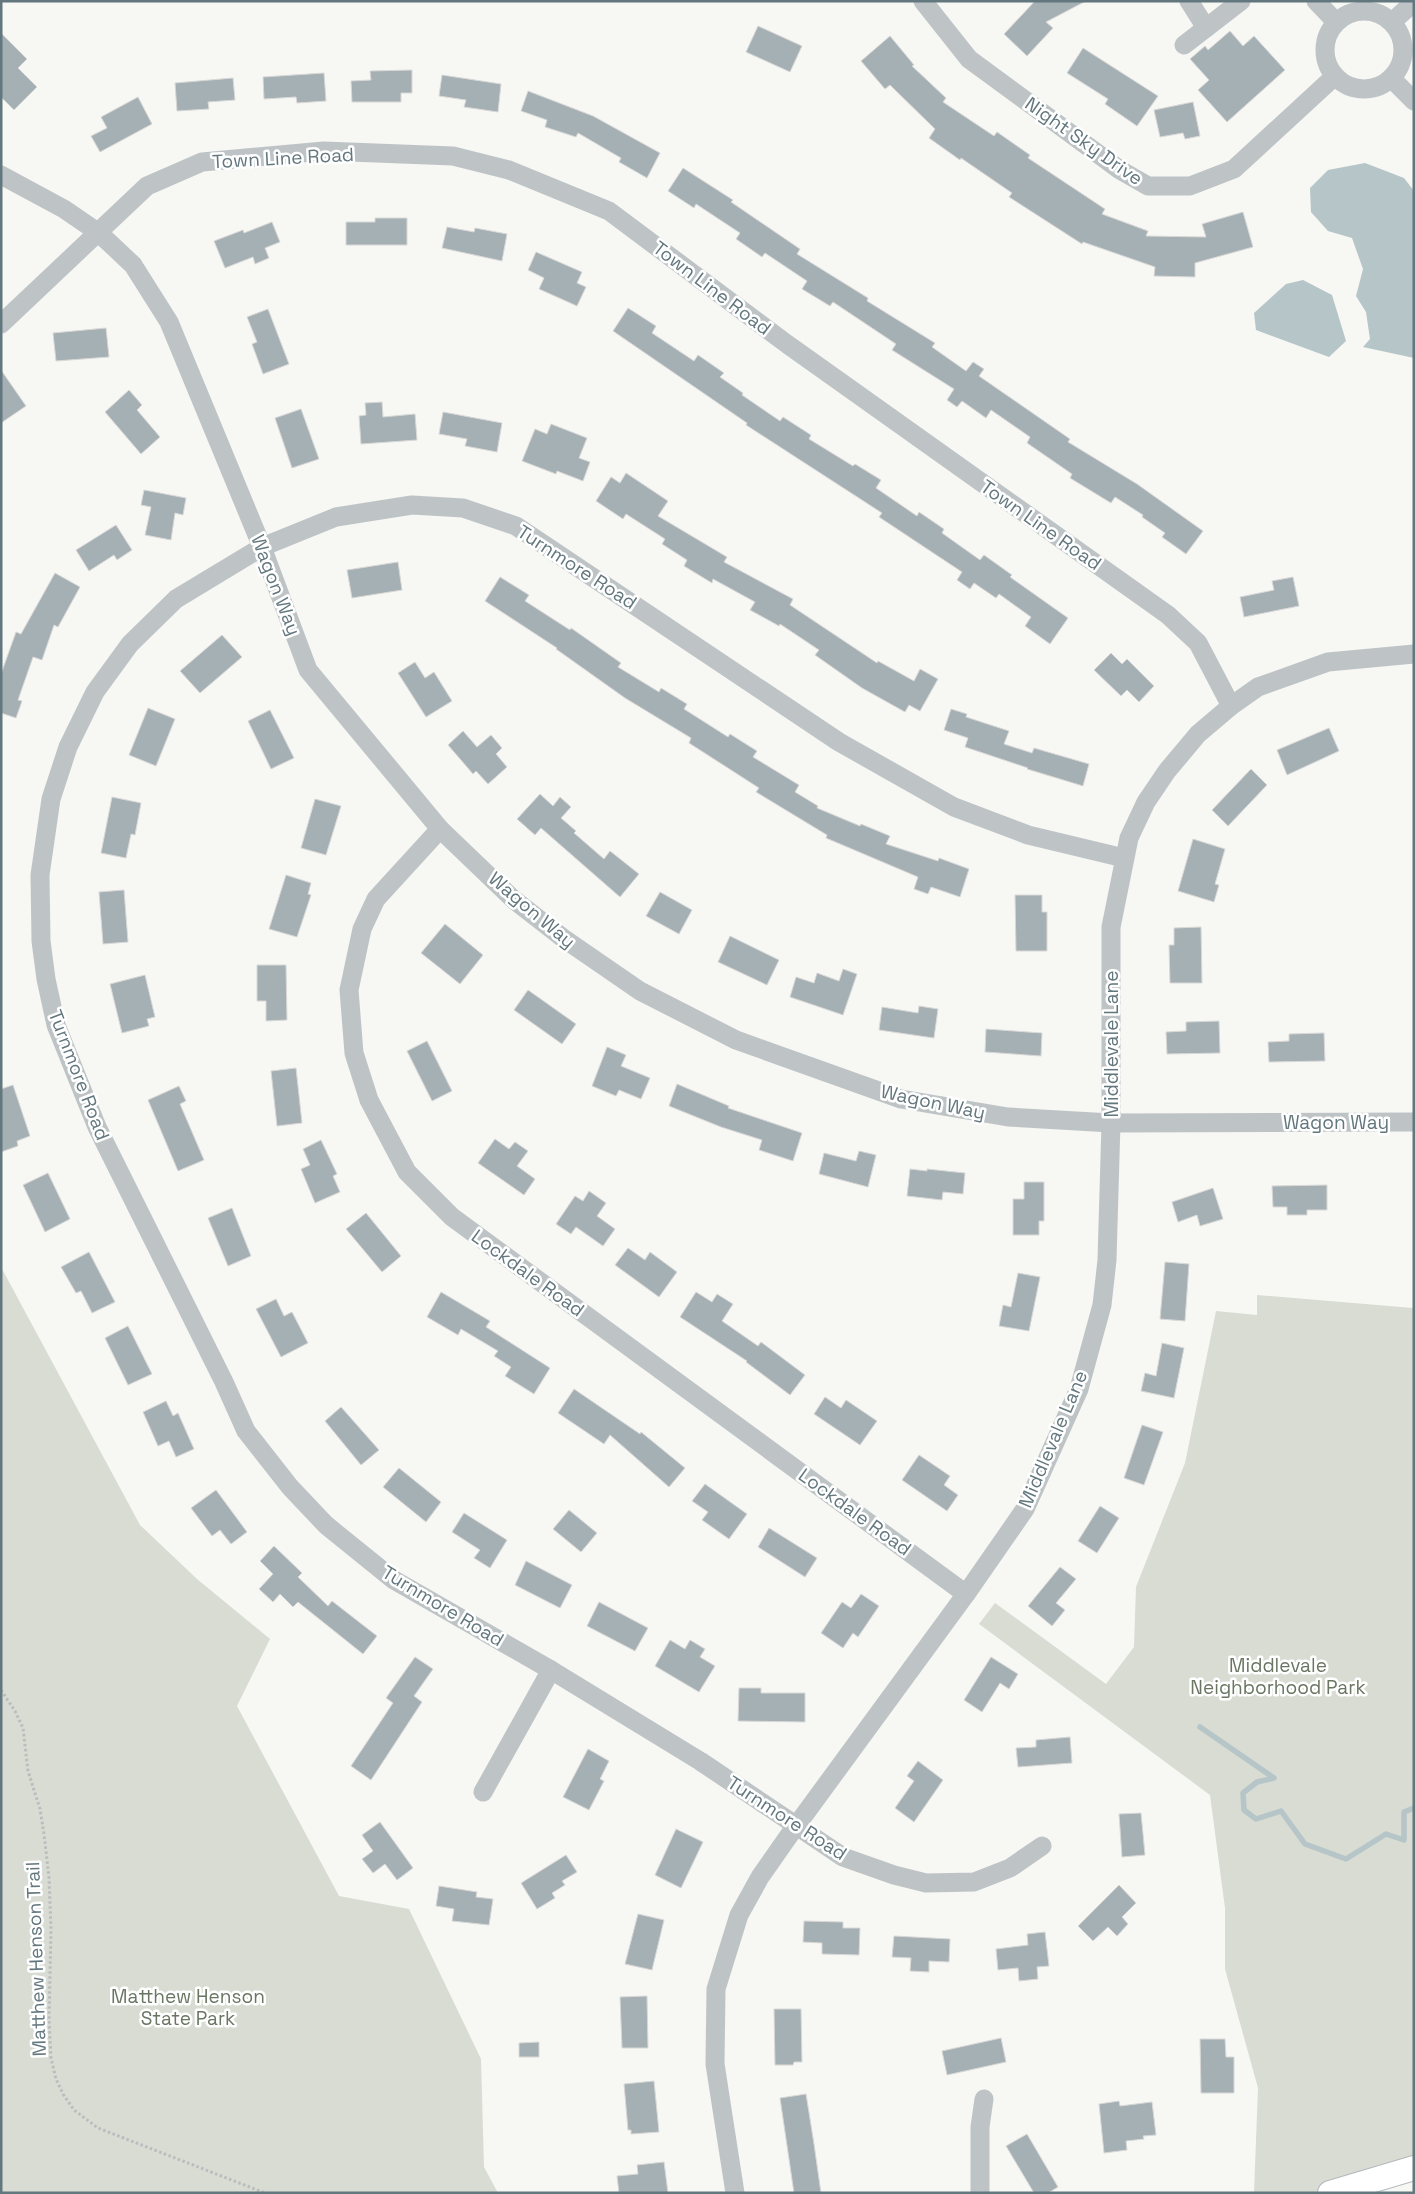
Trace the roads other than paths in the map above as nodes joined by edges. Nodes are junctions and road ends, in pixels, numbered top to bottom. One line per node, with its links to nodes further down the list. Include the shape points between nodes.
1 (1189, 1): 8 (street)
2 (1242, 1): 8 (street)
3 (1316, 1): 6 (street)
4 (1414, 2): 7 (street)
5 (932, 4): 10 (street, Night Sky Drive, via 969,59 1120,170 1148,186 1190,186 1234,169)
6 (1336, 22): 7 (street, via 1349,13 1364,10 1379,13); 10 (street, via 1326,39 1326,59)
7 (1392, 22): 11 (street, via 1400,35 1403,50 1400,66)
8 (1206, 28): 9 (street)
9 (1184, 45)
10 (1335, 76): 11 (street, via 1347,85 1362,89 1378,86)
11 (1391, 78): 12 (street)
12 (1414, 101)
13 (1, 175): 14 (street, Wagon Way, via 64,209)
14 (100, 233): 15 (street, Town Line Road); 16 (street, Wagon Way, via 133,265 169,322); 18 (street, Town Line Road, via 147,186 202,162 324,152 453,156 509,170 547,184 608,211 787,344 1168,615 1198,643)
15 (1, 324)
16 (262, 547): 19 (street, Wagon Way, via 308,670); 20 (street, Turnmore Road, via 336,517 412,505 463,508 516,526 839,742 954,807 1028,835); 24 (street, Turnmore Road, via 176,599 130,644 95,692 68,747 51,799 40,875 41,941 56,1025 97,1127 246,1431 290,1487 326,1525 394,1580)
17 (1414, 654): 18 (street, Middlevale Lane, via 1328,662 1258,687)
18 (1231, 706): 20 (street, Middlevale Lane, via 1198,734 1167,771 1146,802 1129,838)
19 (440, 829): 22 (street, Wagon Way, via 513,899 562,938 640,991 736,1040 901,1099 1008,1117); 23 (street, Lockdale Road, via 376,899 362,930 349,990 354,1053 369,1100 408,1172 452,1217)
20 (1124, 858): 22 (street, Middlevale Lane, via 1111,927)
21 (1414, 1122): 22 (street, Wagon Way)
22 (1111, 1123): 23 (street, Middlevale Lane, via 1103,1296 1079,1389 1025,1509)
23 (966, 1594): 26 (street, Middlevale Lane)
24 (551, 1670): 25 (street); 26 (street, Turnmore Road, via 700,1761)
25 (483, 1792)
26 (795, 1826): 27 (street, Turnmore Road, via 844,1857 894,1875 926,1882 974,1882 1010,1868); 30 (street, Middlevale Lane, via 739,1915 716,1989 716,2064)
27 (1042, 1846)
28 (984, 2099): 31 (street, via 980,2127)
29 (1414, 2168): 32 (main road)
30 (734, 2193)
31 (980, 2193)
32 (1330, 2193)

